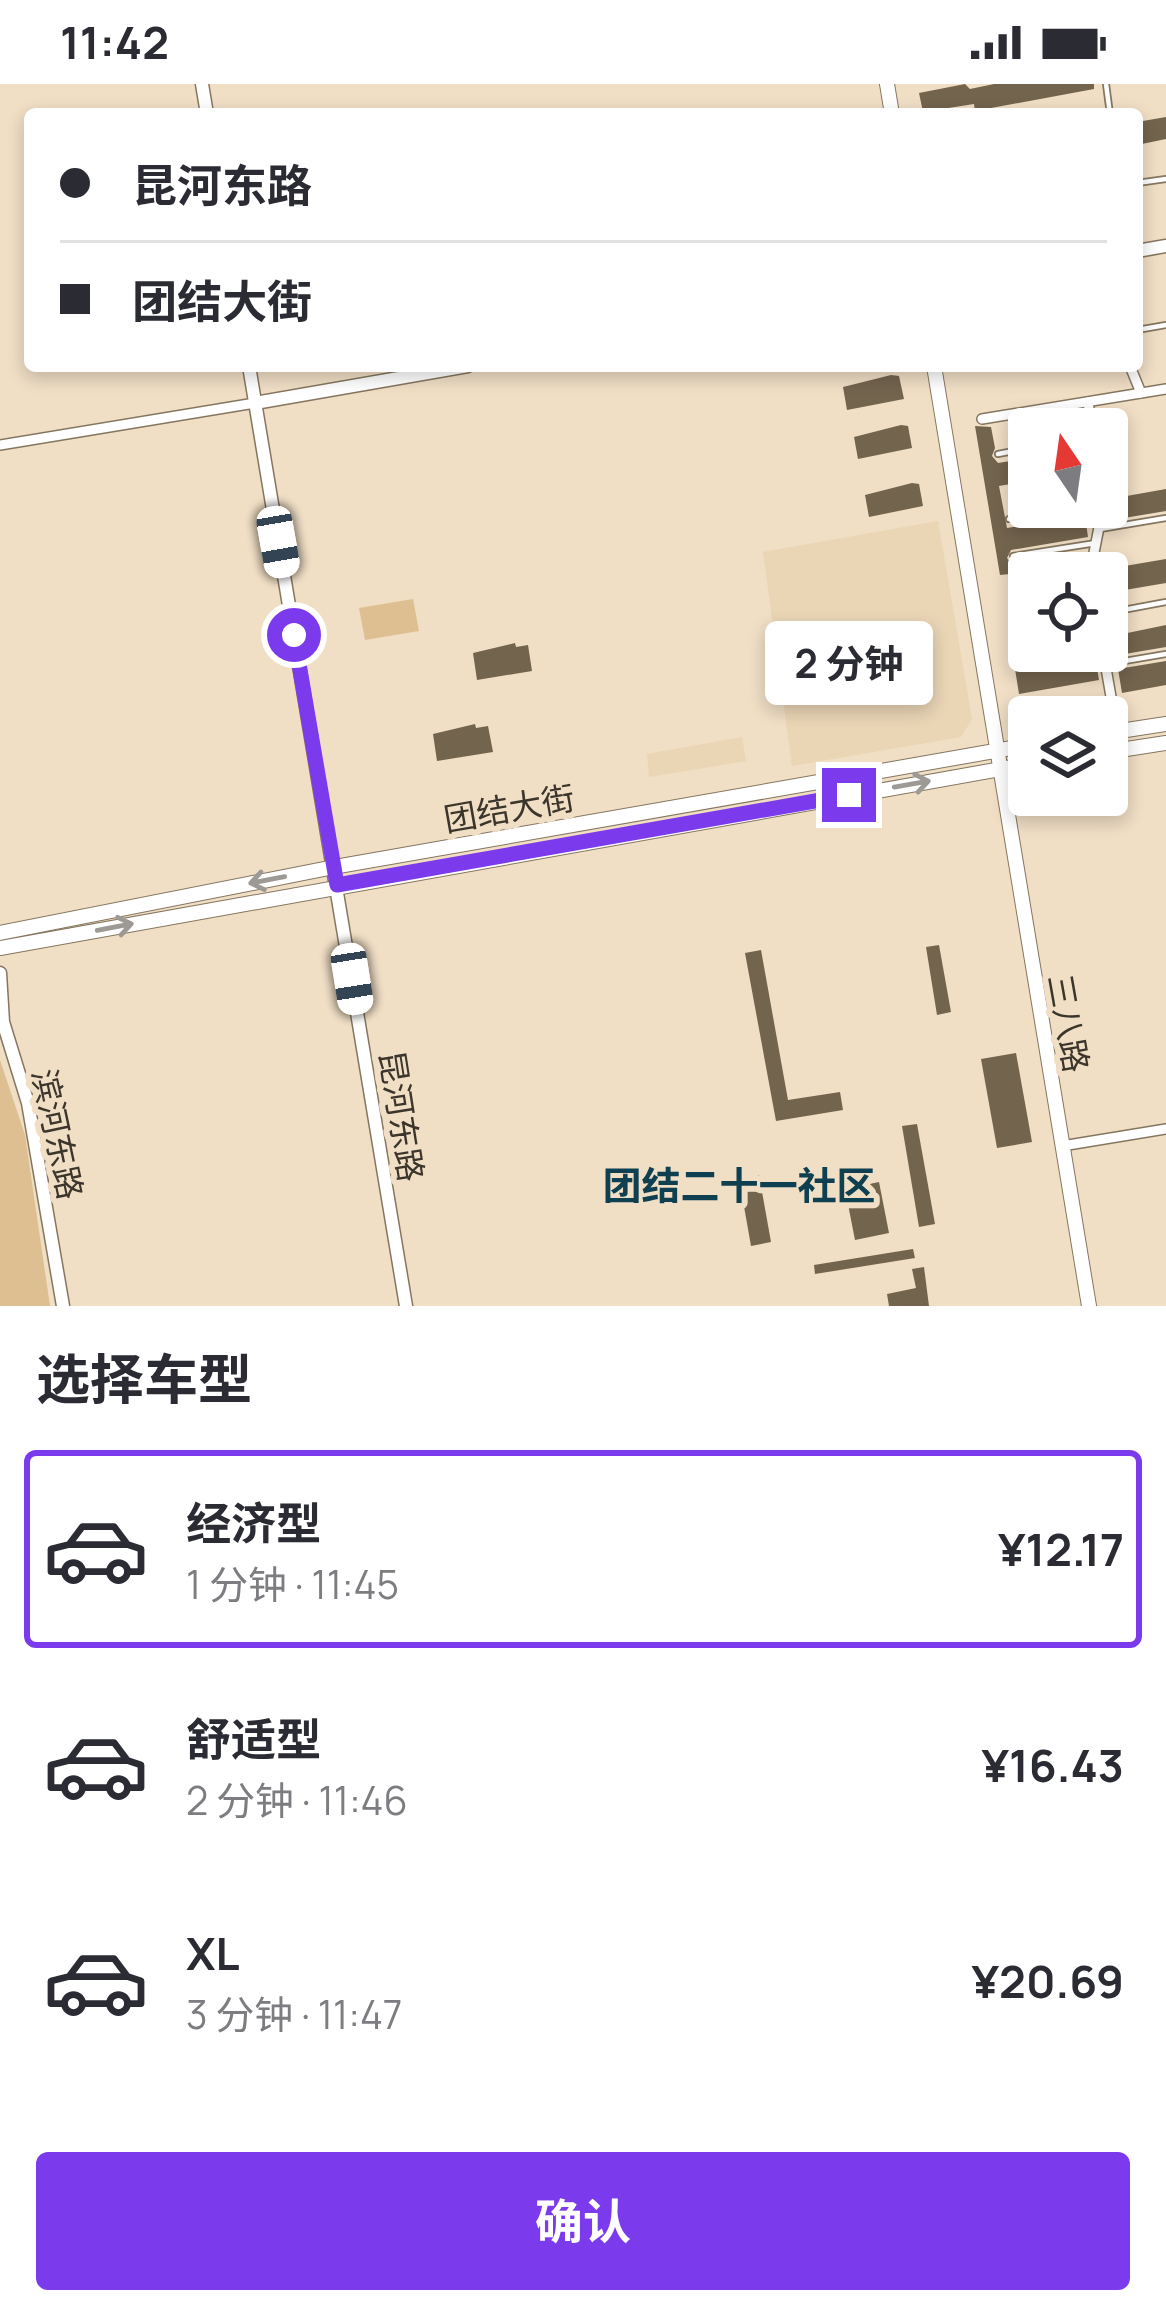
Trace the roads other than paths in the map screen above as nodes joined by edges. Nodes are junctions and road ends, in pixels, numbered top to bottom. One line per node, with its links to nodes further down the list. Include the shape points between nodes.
1 (250, 372): 8 (street, 昆河东路)
2 (433, 372): 8 (street)
3 (935, 372): 28 (main road, 三八路)
4 (1132, 372): 6 (street)
5 (1166, 388): 6 (street)
6 (1141, 393): 7 (street)
7 (1088, 401): 9 (street); 10 (street)
8 (255, 403): 11 (street); 31 (street, 昆河东路)
9 (1089, 408)
10 (982, 419)
11 (0, 446)
12 (1008, 452): 13 (lane)
13 (998, 454)
14 (1166, 518): 15 (lane)
15 (1100, 529): 16 (street)
16 (1096, 542): 17 (lane); 18 (street)
17 (1037, 552)
18 (1094, 552)
19 (1166, 602): 20 (lane)
20 (1128, 609)
21 (1166, 654): 22 (lane)
22 (1128, 660)
23 (1166, 724): 24 (main road)
24 (1128, 730)
25 (1166, 743): 27 (main road)
26 (1008, 748): 28 (main road, 团结大街)
27 (1128, 749)
28 (995, 750): 30 (main road, 三八路); 31 (main road, 团结大街)
29 (1008, 767): 30 (main road, 团结大街)
30 (998, 769): 32 (main road, 团结大街, one-way to 30); 37 (main road, 三八路)
31 (334, 867): 32 (street, 昆河东路); 33 (main road, 团结大街, one-way to 33)
32 (337, 885): 34 (main road, 团结大街, one-way to 32); 39 (street, 昆河东路)
33 (0, 933)
34 (0, 948)
35 (0, 973): 38 (street, 滨河东路, via 3,1022 28,1103)
36 (1166, 1129): 37 (street)
37 (1062, 1146): 40 (main road, 三八路)
38 (63, 1306)
39 (406, 1306)
40 (1089, 1306)

